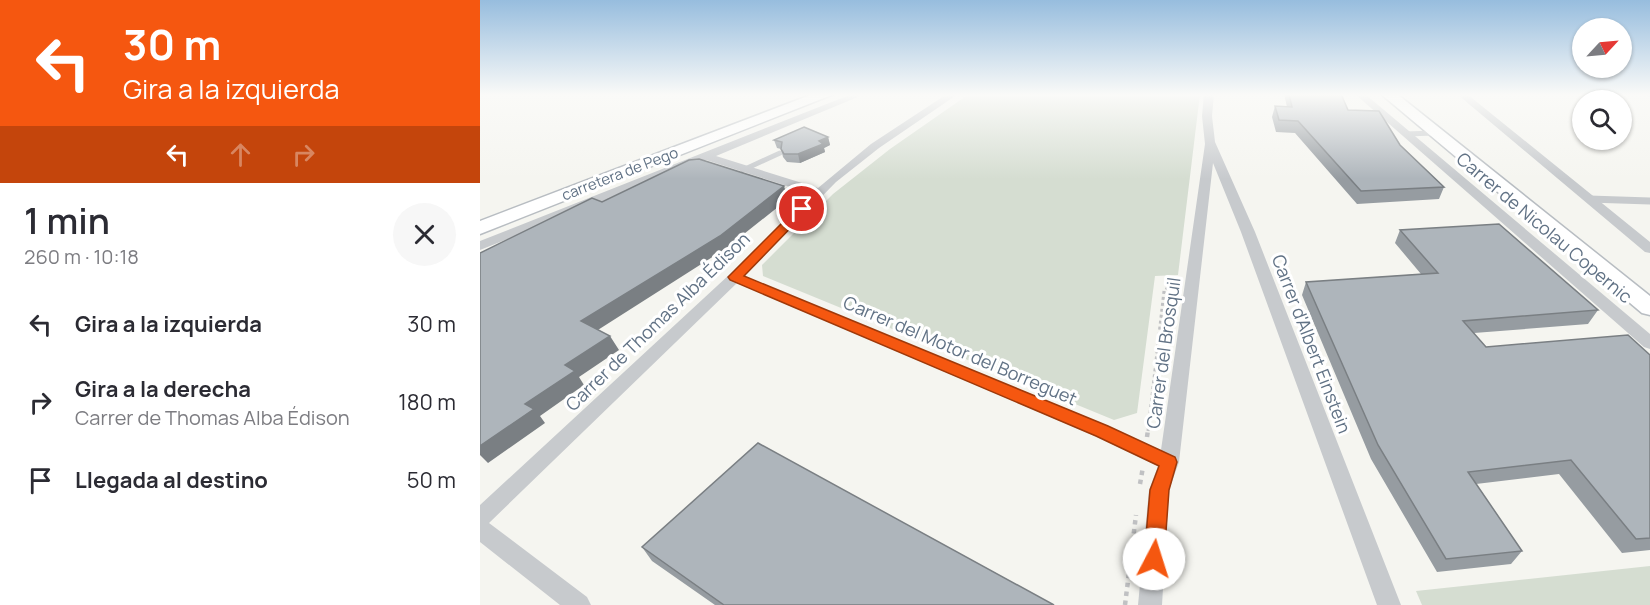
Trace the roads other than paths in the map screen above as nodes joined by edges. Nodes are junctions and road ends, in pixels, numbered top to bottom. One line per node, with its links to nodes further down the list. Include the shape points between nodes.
1 (754, 122): 17 (main road, carretera de Pego)
2 (790, 122): 12 (street)
3 (911, 122): 14 (street, Carrer de Thomas Alba Édison)
4 (1208, 122): 10 (street, Carrer d'Albert Einstein)
5 (1391, 122): 9 (street, Carrer de Nicolau Copernic)
6 (1422, 122): 8 (main road)
7 (1495, 122): 15 (street)
8 (1435, 133): 9 (lane); 21 (main road)
9 (1405, 134): 22 (street, Carrer de Nicolau Copernic)
10 (1210, 142): 23 (street, Carrer del Brosquil); 28 (street, Carrer d'Albert Einstein)
11 (780, 153): 13 (lane)
12 (705, 156): 13 (street); 18 (street)
13 (743, 170): 14 (street)
14 (819, 192): 20 (street, Carrer de Thomas Alba Édison)
15 (1588, 199): 16 (lane); 19 (street)
16 (1650, 201)
17 (480, 228)
18 (480, 246)
19 (1650, 249)
20 (735, 277): 23 (street, Carrer del Motor del Borreguet); 24 (street, Carrer de Thomas Alba Édison)
21 (1650, 308)
22 (1650, 343)
23 (1168, 462): 27 (street, Carrer del Brosquil, via 1159,490)
24 (480, 518)
25 (480, 528): 26 (street)
26 (579, 605)
27 (1150, 605)
28 (1389, 605)

